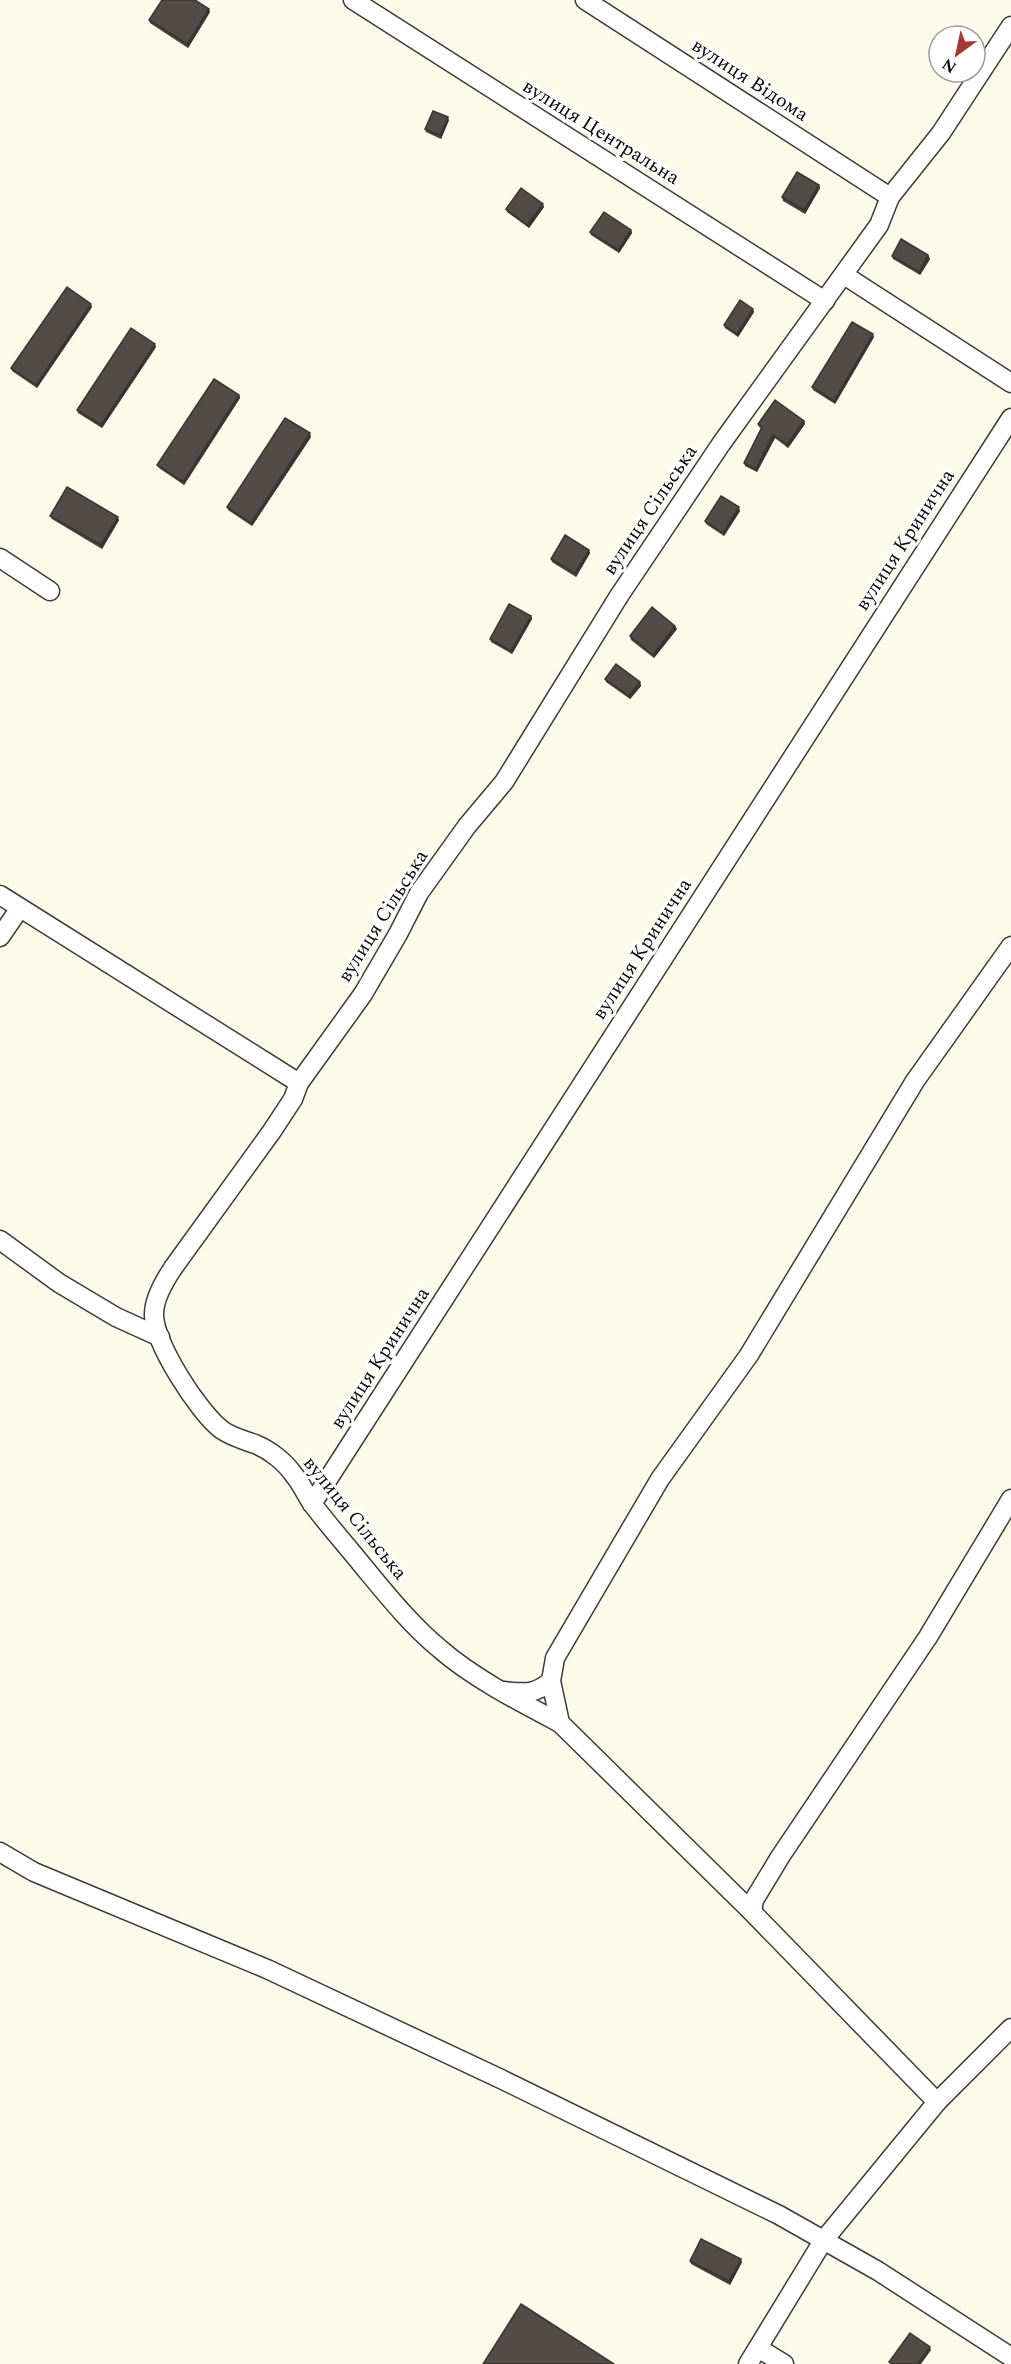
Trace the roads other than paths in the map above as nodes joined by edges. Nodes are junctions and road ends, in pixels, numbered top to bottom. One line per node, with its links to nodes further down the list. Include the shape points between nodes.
1 (353, 0): 6 (street, вулиця Центральна)
2 (585, 0): 4 (street, вулиця Відома)
3 (1011, 26): 4 (street, вулиця Сільська, via 940,134)
4 (890, 197): 5 (street, вулиця Сільська, via 879,225)
5 (844, 275): 6 (street, вулиця Сільська); 7 (street)
6 (825, 301): 15 (street, вулиця Сільська, via 721,444 619,596 504,782 419,893 363,994)
7 (1011, 383)
8 (1011, 418): 19 (street, вулиця Кринична)
9 (0, 558): 10 (street)
10 (50, 591)
11 (0, 895): 12 (street)
12 (20, 908): 13 (street); 15 (street)
13 (0, 937)
14 (1011, 946): 20 (street, via 915,1081 749,1355 660,1479 555,1658)
15 (299, 1083): 17 (street, вулиця Сільська, via 272,1131 167,1277 154,1314)
16 (0, 1240): 17 (street, via 116,1317)
17 (160, 1337): 19 (street, вулиця Сільська, via 182,1381 205,1414 230,1435 275,1456 294,1474)
18 (1011, 1499): 24 (street, via 928,1637 753,1900)
19 (312, 1504): 21 (street, вулиця Сільська, via 407,1617 441,1650)
20 (551, 1681): 21 (street, via 540,1690 526,1693); 22 (street)
21 (503, 1691): 22 (street, вулиця Сільська)
22 (560, 1723): 24 (street, вулиця Сільська)
23 (0, 1852): 27 (street, via 34,1872 267,1970 501,2079 779,2215)
24 (752, 1912): 26 (street, вулиця Сільська)
25 (1011, 2028): 26 (street)
26 (937, 2102): 27 (street)
27 (823, 2241): 28 (street); 29 (street, via 878,2271)
28 (758, 2348): 30 (street); 31 (street)
29 (1011, 2357)
30 (748, 2364)
31 (784, 2364)

